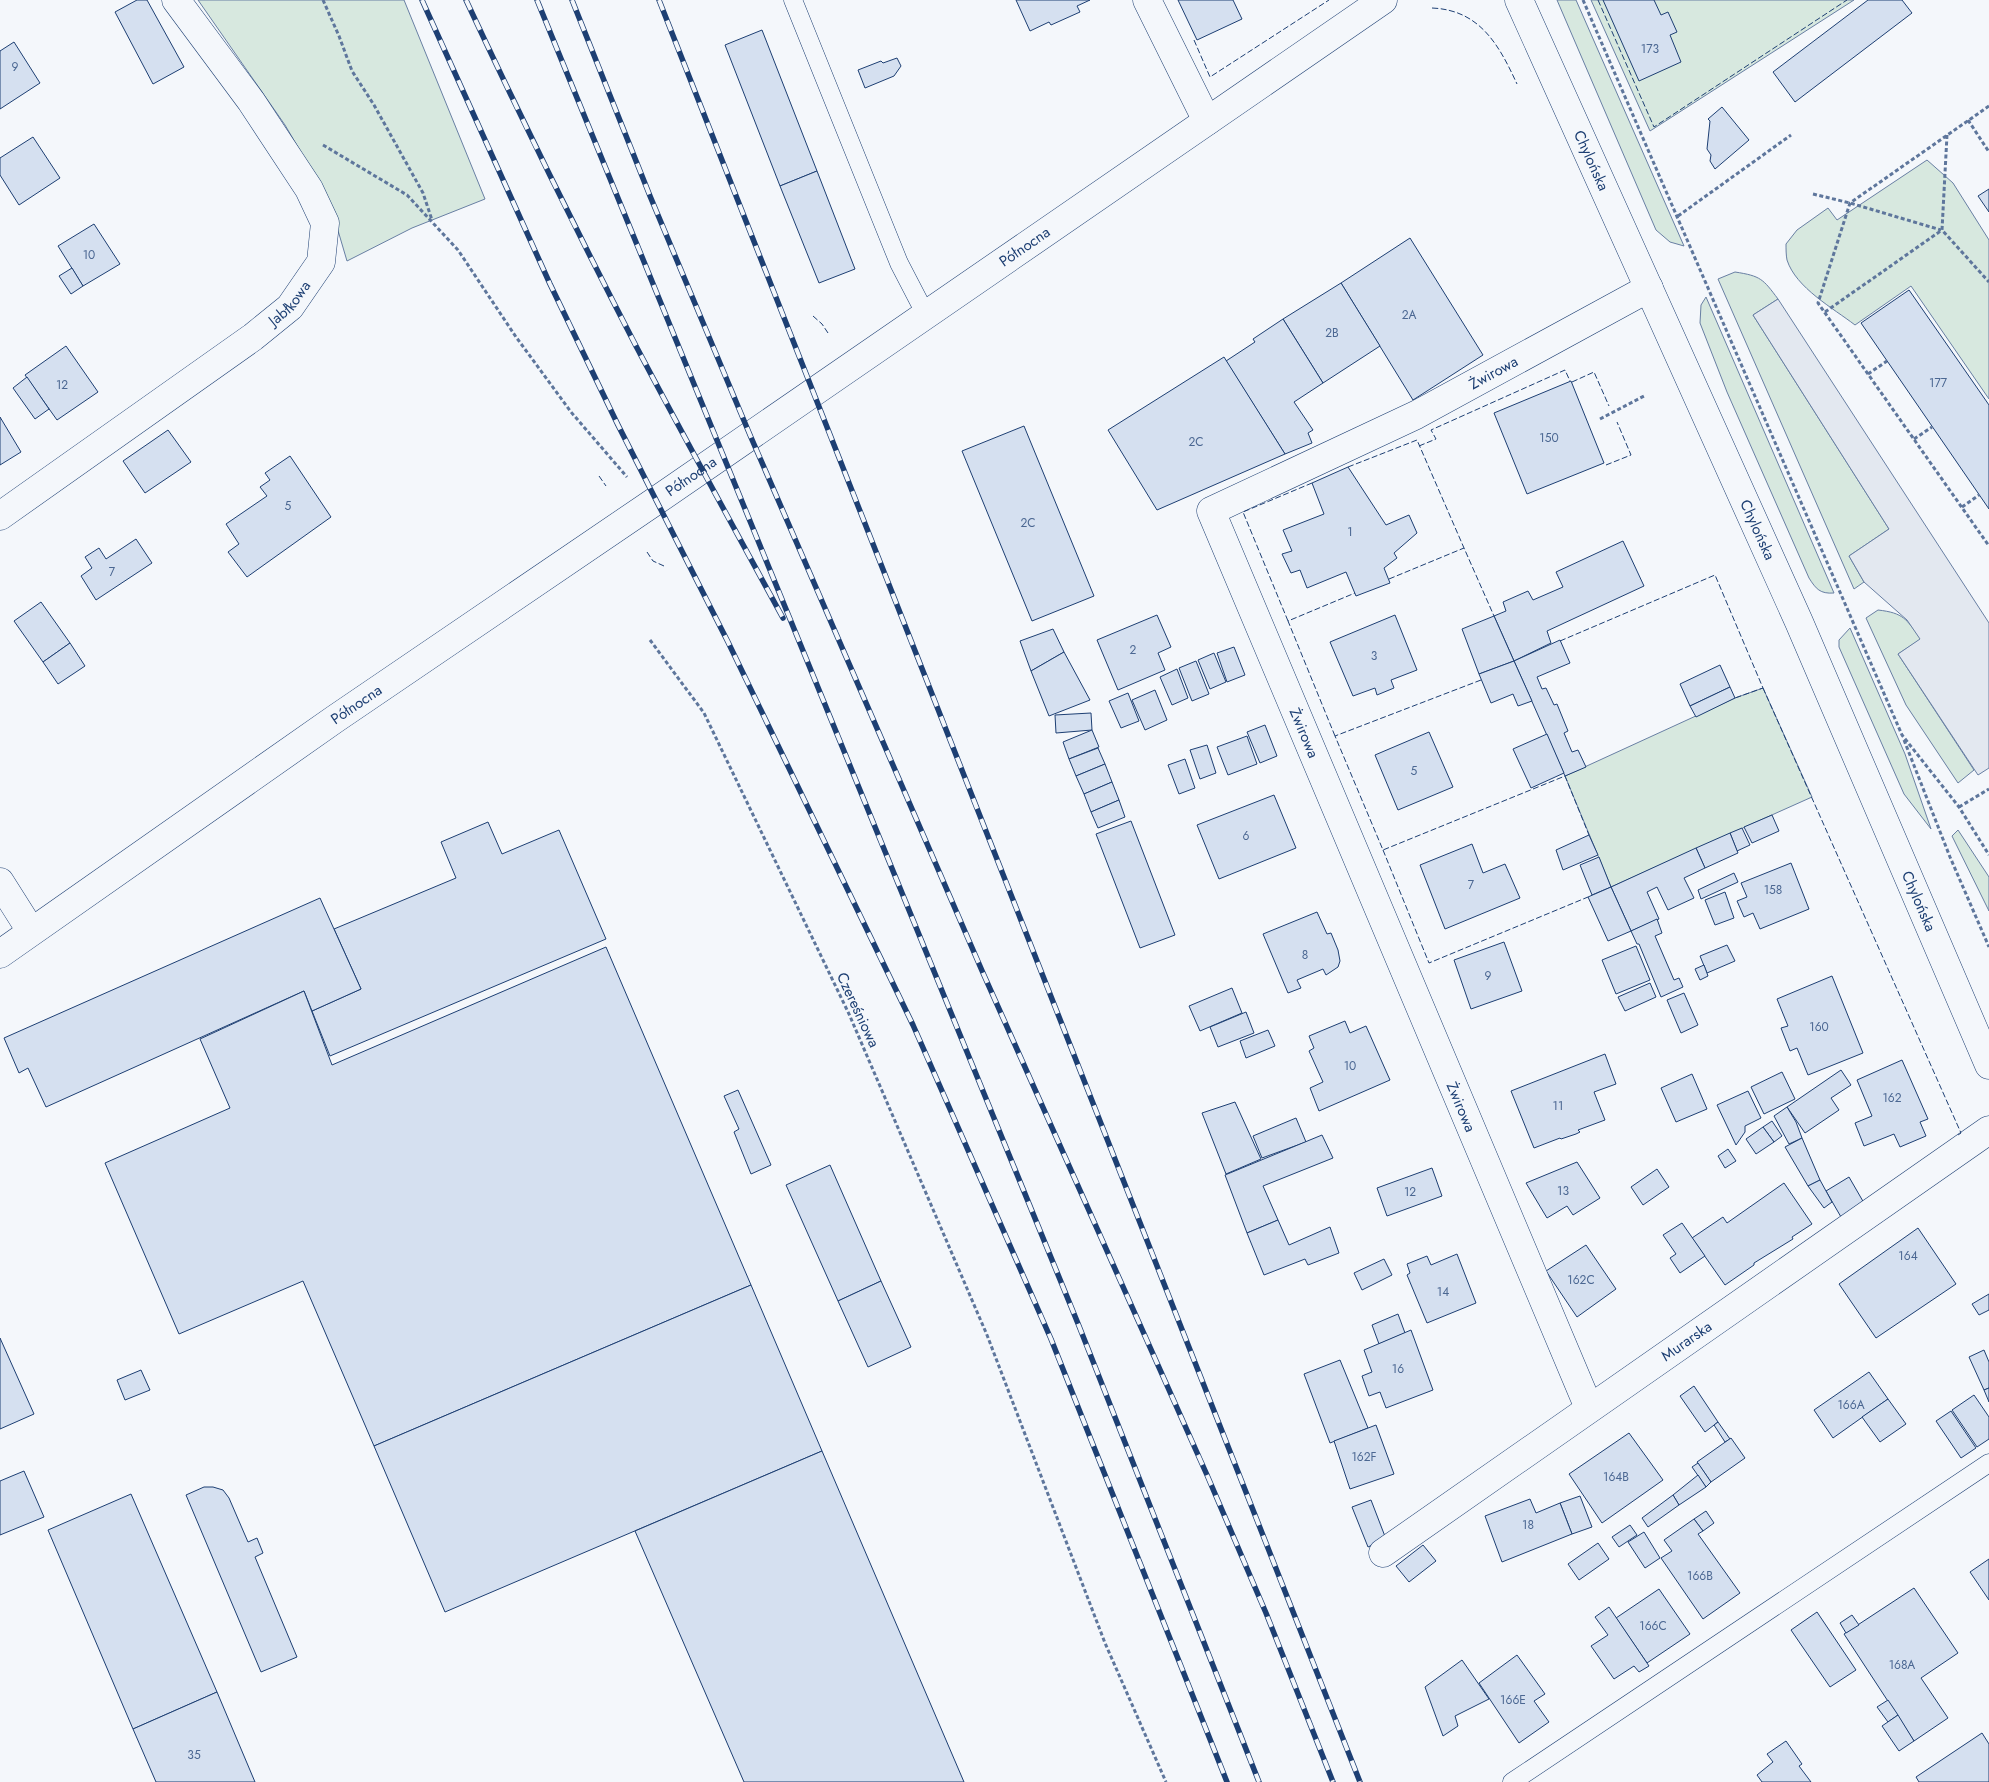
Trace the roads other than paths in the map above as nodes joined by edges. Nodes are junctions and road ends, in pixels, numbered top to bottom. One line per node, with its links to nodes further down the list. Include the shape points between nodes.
1 (176, 0): 9 (street, Jabłkowa, via 309,189 325,223 321,262 290,307 253,337)
2 (793, 0): 8 (lane, via 899,263)
3 (1147, 0): 6 (street)
4 (1383, 0): 6 (street, Północna)
5 (1519, 0): 7 (street, Chylońska)
6 (1207, 121): 8 (street, Północna)
7 (1649, 288): 13 (street, Chylońska, via 1799,622); 15 (street, Żwirowa, via 1416,415 1211,511)
8 (926, 315): 11 (street, Północna, via 335,719)
9 (0, 516)
10 (0, 882): 11 (street)
11 (32, 931): 12 (street, Północna)
12 (0, 954)
13 (1989, 1065)
14 (1989, 1130): 15 (street, Murarska)
15 (1589, 1408): 17 (street, Murarska)
16 (1989, 1463): 18 (lane)
17 (1382, 1553)
18 (1512, 1782)

